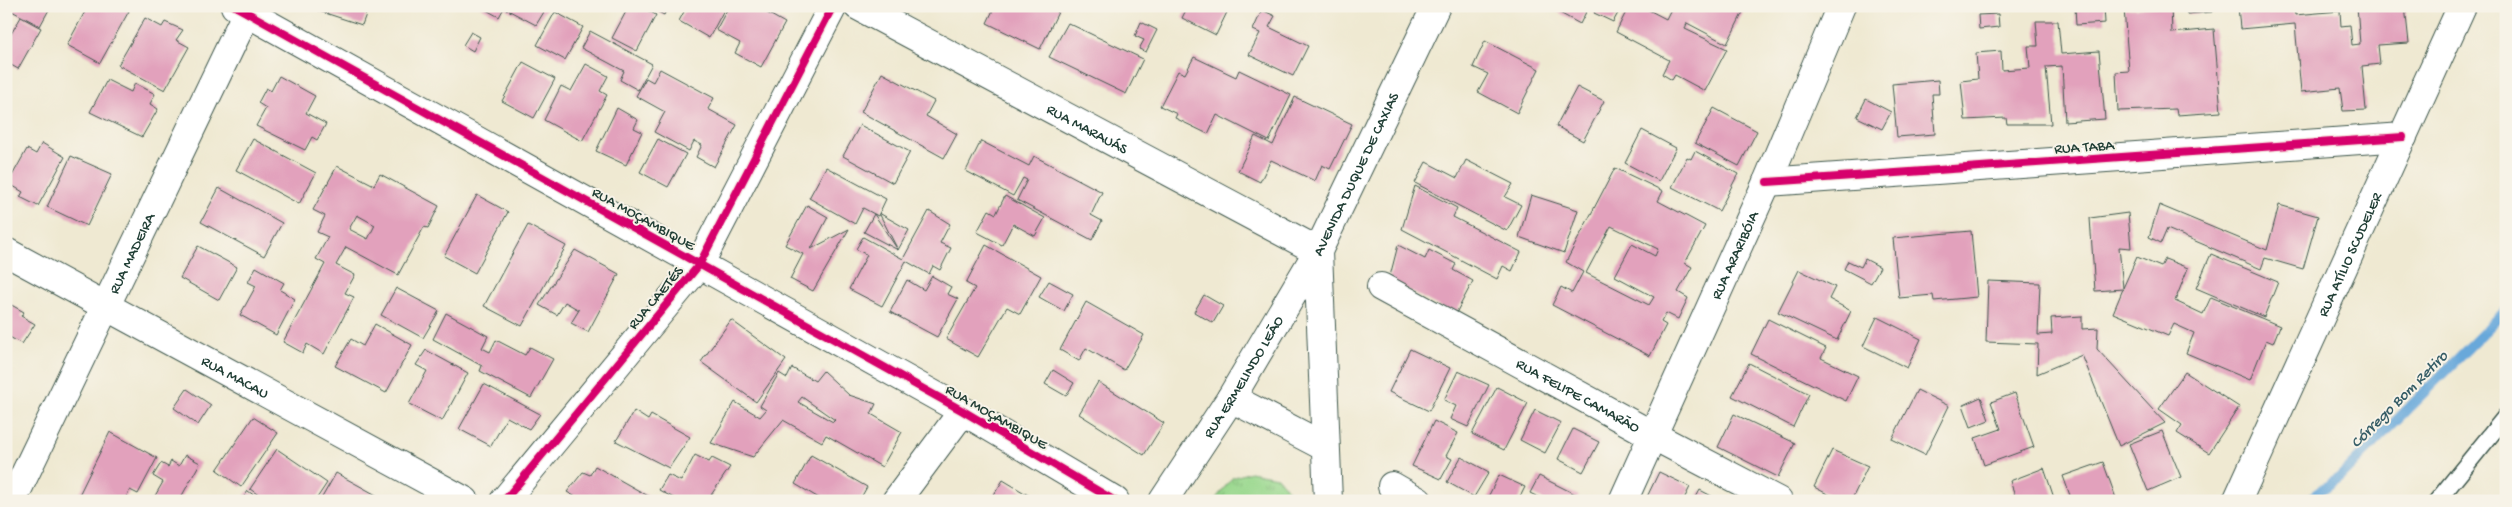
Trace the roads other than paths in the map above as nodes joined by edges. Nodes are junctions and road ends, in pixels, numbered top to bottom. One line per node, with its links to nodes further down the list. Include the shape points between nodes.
1 (833, 6): 11 (street, RUA CAETÉS)
2 (858, 6): 9 (street, RUA MARAUÁS)
3 (1436, 6): 9 (street, AVENIDA DUQUE DE CAXIAS)
4 (1840, 6): 8 (street, RUA ARARIBÓIA)
5 (2462, 6): 7 (street, RUA ATÍLIO SCUDELER)
6 (244, 8): 11 (street, RUA MOÇAMBIQUE); 13 (street, RUA MADEIRA)
7 (2403, 137): 8 (street, RUA TABA); 20 (street, RUA ATÍLIO SCUDELER)
8 (1767, 182): 17 (street, RUA ARARIBÓIA)
9 (1318, 251): 14 (street, RUA ERMELINDO LEÃO); 18 (street, AVENIDA DUQUE DE CAXIAS)
10 (6, 252): 13 (street, RUA MACAU)
11 (699, 265): 15 (street, RUA MOÇAMBIQUE); 23 (street, RUA CAETÉS)
12 (1381, 287): 17 (street, RUA FELIPE CAMARÃO)
13 (105, 304): 21 (street, RUA MADEIRA); 22 (street, RUA MACAU)
14 (1231, 398): 18 (street); 26 (street, RUA ERMELINDO LEÃO)
15 (963, 411): 24 (street); 25 (street, RUA MOÇAMBIQUE)
16 (2506, 416): 31 (lane)
17 (1652, 436): 29 (street, RUA ARARIBÓIA); 30 (street, RUA FELIPE CAMARÃO)
18 (1324, 447): 27 (street, AVENIDA DUQUE DE CAXIAS)
19 (1392, 486): 28 (street)
20 (2234, 500)
21 (12, 501)
22 (465, 501)
23 (504, 501)
24 (896, 501)
25 (1115, 501)
26 (1163, 501)
27 (1328, 501)
28 (1418, 501)
29 (1623, 501)
30 (1778, 501)
31 (2437, 501)

